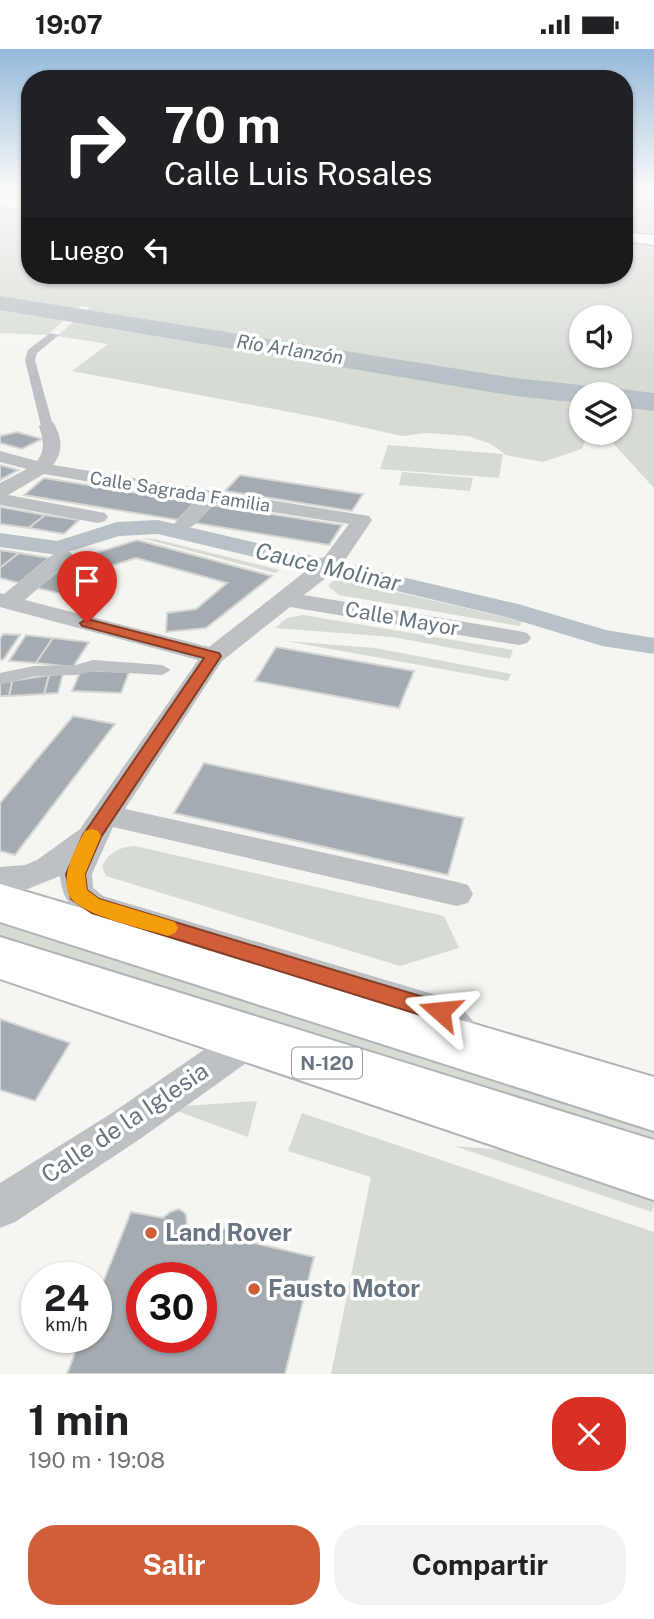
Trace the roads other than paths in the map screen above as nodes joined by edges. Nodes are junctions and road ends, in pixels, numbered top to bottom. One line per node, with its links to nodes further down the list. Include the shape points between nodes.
1 (54, 335): 2 (street, via 32,352 30,361)
2 (47, 426): 4 (street, via 53,451)
3 (0, 456): 4 (street, Calle Sagrada Familia)
4 (40, 468): 5 (street); 6 (street, Calle Sagrada Familia)
5 (0, 491)
6 (210, 496): 9 (street); 11 (street, Calle Sagrada Familia, via 362,520 326,567)
7 (0, 499): 8 (street)
8 (98, 517)
9 (184, 524)
10 (63, 556): 12 (street)
11 (285, 599): 13 (street, Calle Mayor); 14 (street)
12 (4, 601): 14 (street)
13 (519, 638)
14 (213, 656): 17 (street)
15 (162, 670): 16 (street, via 93,665)
16 (0, 679)
17 (99, 825): 18 (street, via 50,868 16,881); 19 (street); 23 (street, via 76,874 78,893 92,905 440,1011)
18 (0, 879)
19 (457, 894)
20 (0, 903): 23 (highway)
21 (0, 958): 22 (highway, N-120)
22 (250, 1039): 25 (highway, N-120); 26 (street, Calle de la Iglesia)
23 (469, 1046): 24 (highway)
24 (654, 1104)
25 (654, 1170)
26 (0, 1207)

